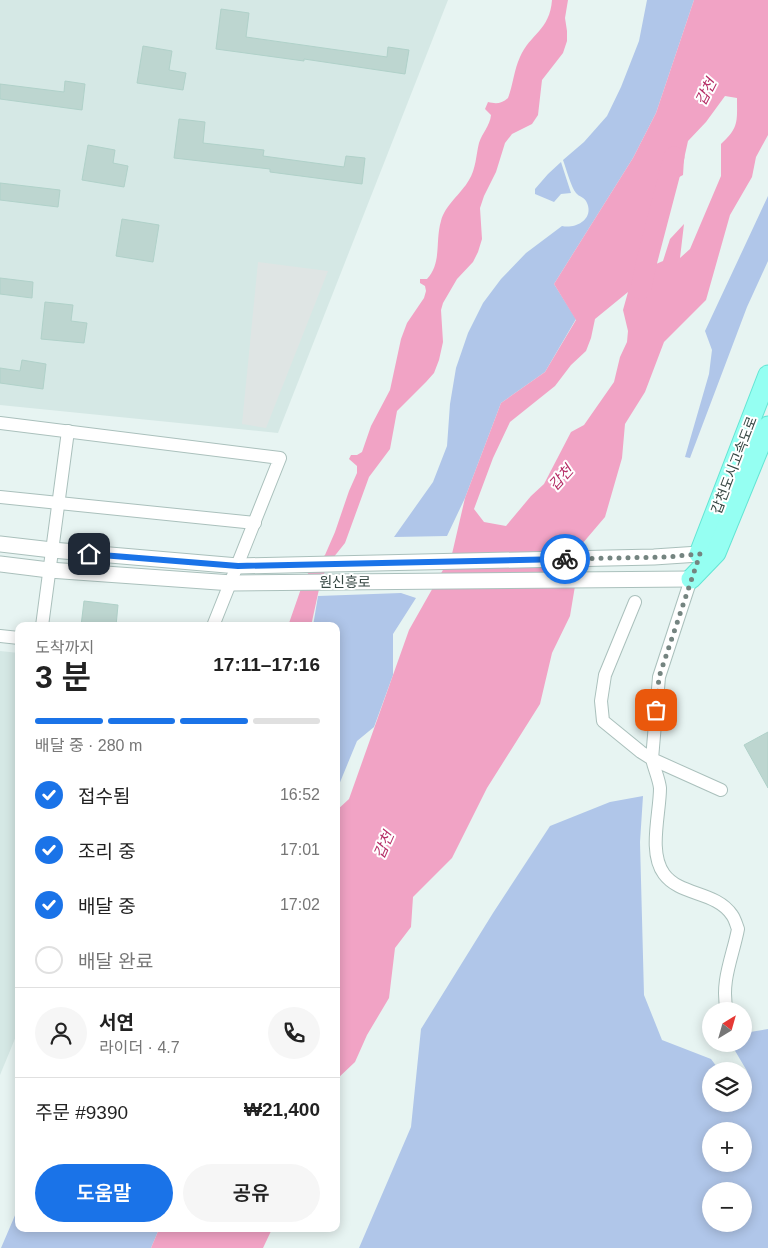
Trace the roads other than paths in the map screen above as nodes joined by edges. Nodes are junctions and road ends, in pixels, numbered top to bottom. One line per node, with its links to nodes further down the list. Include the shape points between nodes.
1 (768, 375): 10 (main road, 갑천도시고속도로)
2 (0, 423): 4 (street)
3 (768, 426): 14 (main road, 갑천도시고속도로, via 716,553)
4 (68, 431): 6 (street); 7 (street, via 280,458)
5 (0, 497): 6 (street)
6 (58, 504): 7 (street); 9 (street)
7 (255, 523): 12 (street)
8 (0, 544): 9 (street, 원신흥로)
9 (52, 550): 12 (street, 원신흥로); 13 (street)
10 (700, 554): 12 (street, 원신흥로); 14 (street)
11 (0, 564): 13 (street, 원신흥로)
12 (238, 566): 15 (street)
13 (49, 570): 15 (street, 원신흥로); 17 (street)
14 (691, 579): 15 (street, 원신흥로); 21 (street, via 659,677)
15 (232, 583): 18 (street)
16 (635, 602): 21 (street, via 605,675 601,701 604,721)
17 (42, 622)
18 (215, 622)
19 (0, 636): 20 (street)
20 (15, 638)
21 (652, 759): 22 (street); 23 (street, via 660,786 656,858 664,874 674,884 721,904 732,914 738,929 725,982)
22 (722, 790)
23 (726, 1002)

